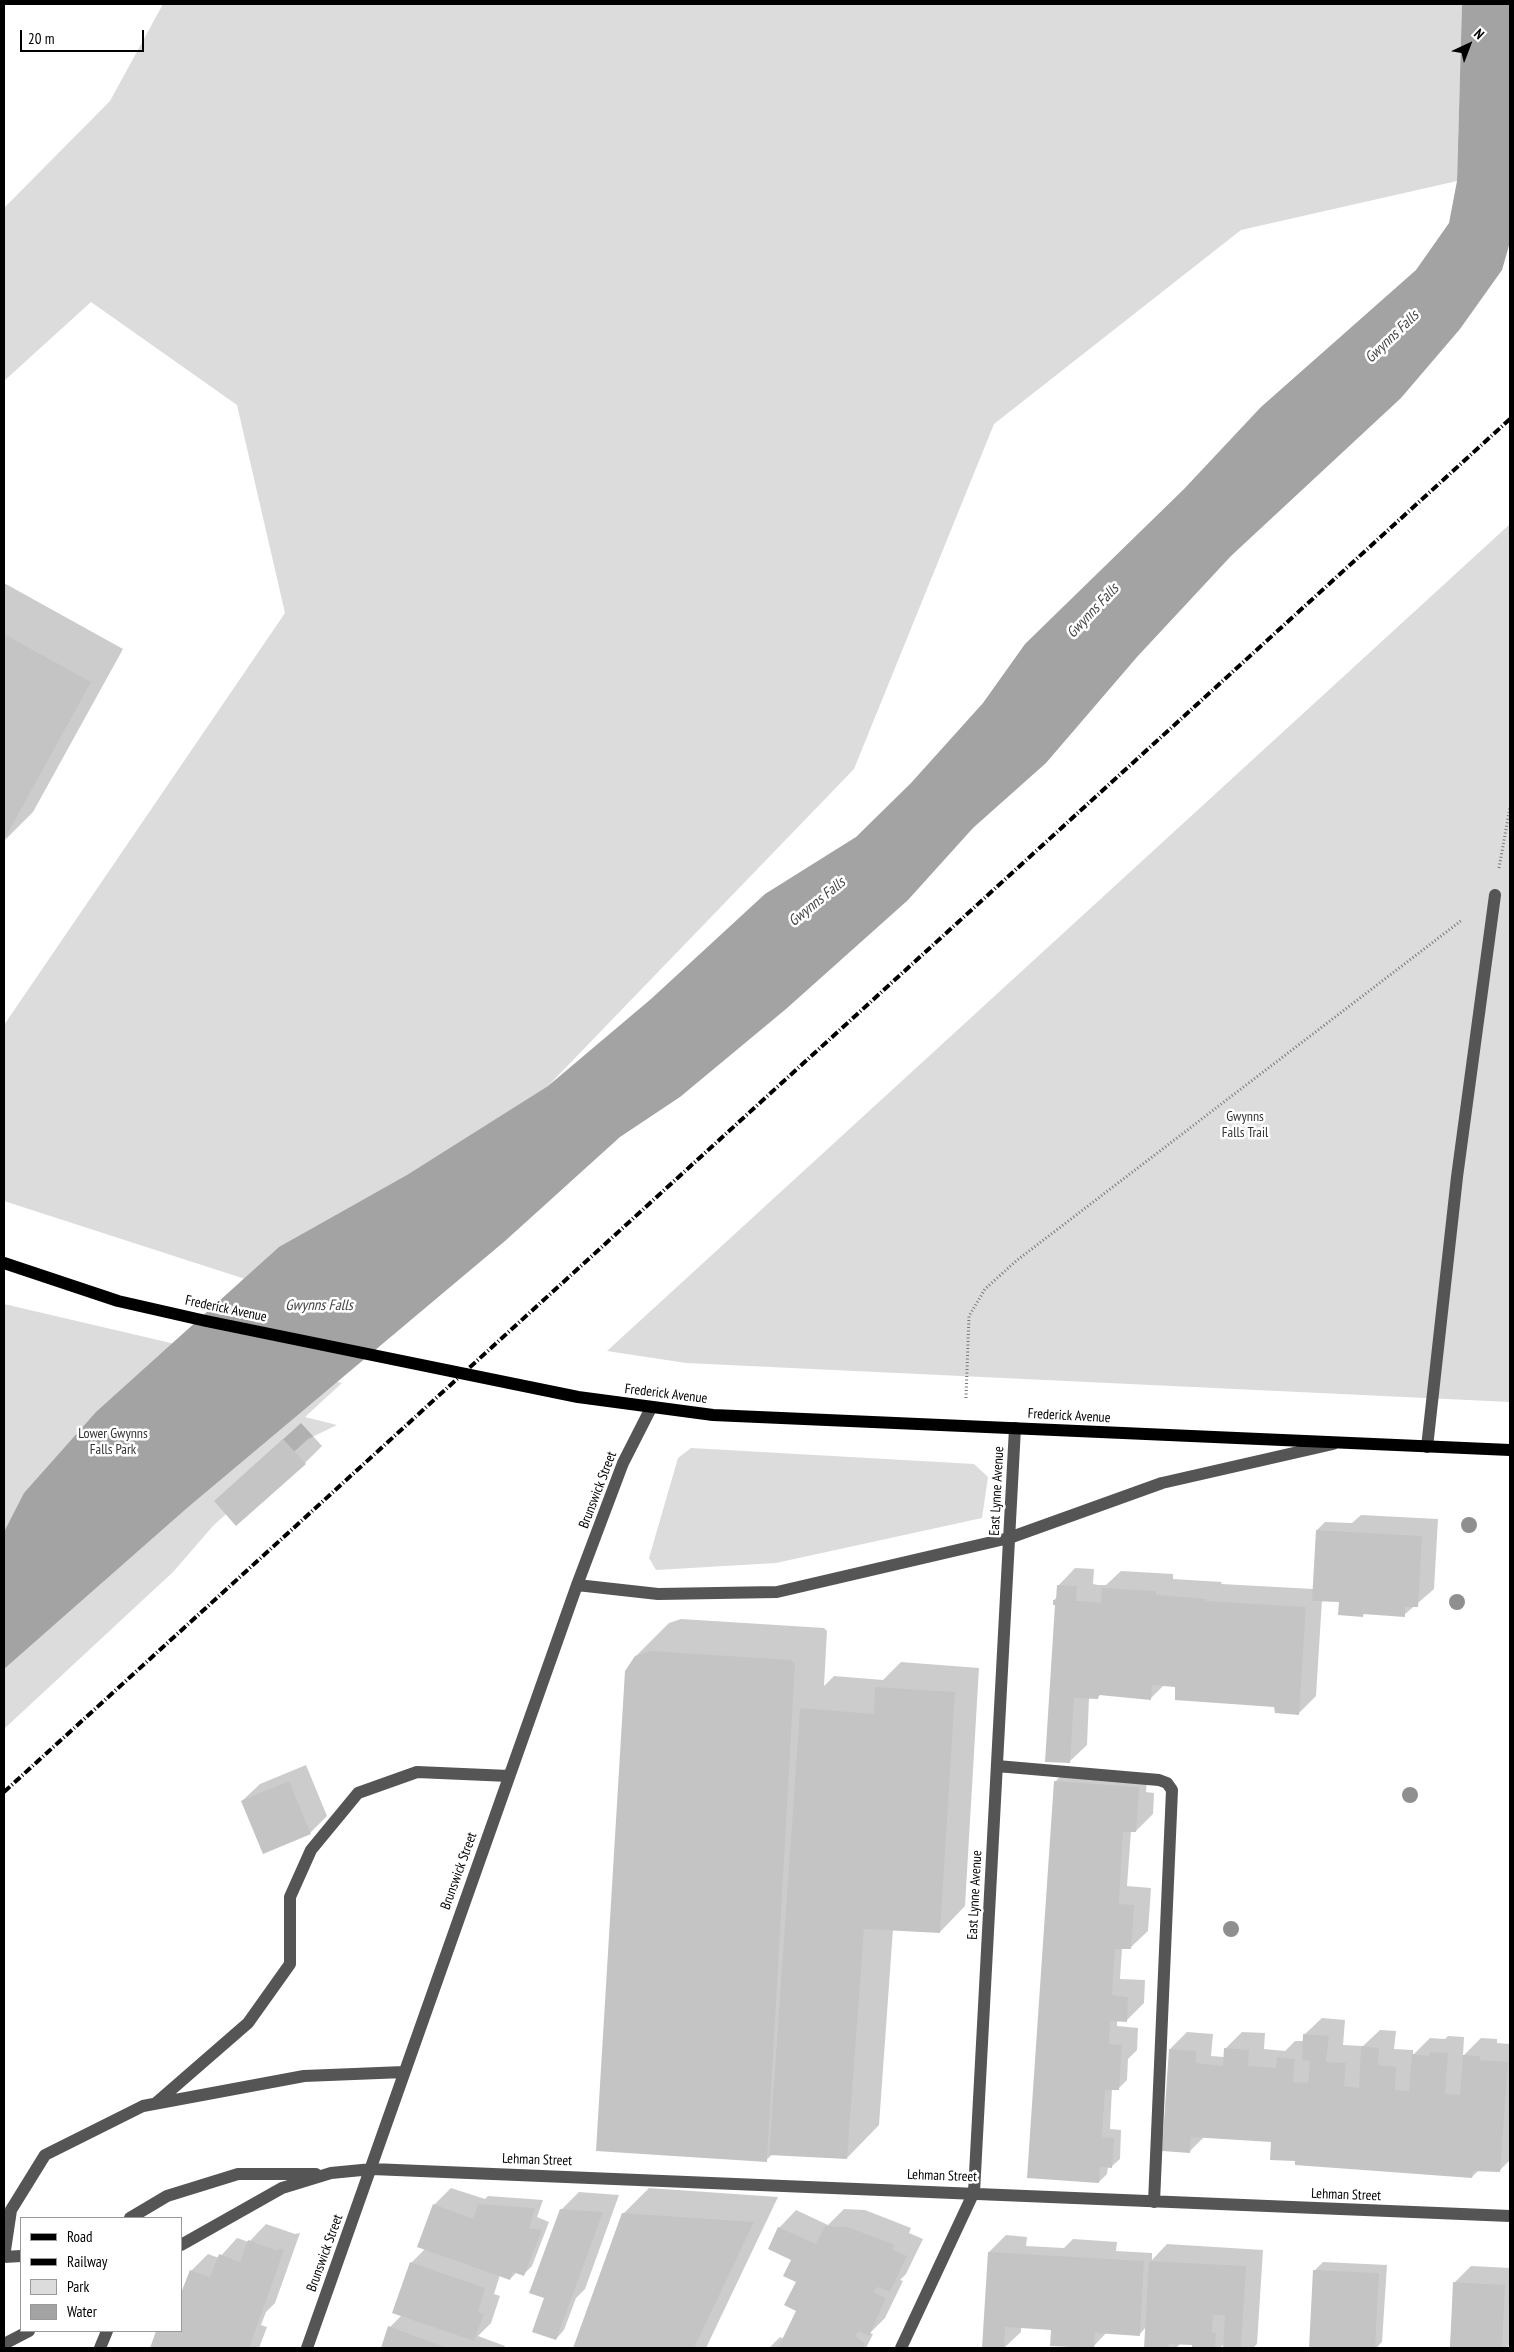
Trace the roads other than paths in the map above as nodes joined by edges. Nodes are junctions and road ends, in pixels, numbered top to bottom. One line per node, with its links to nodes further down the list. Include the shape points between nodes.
1 (1495, 895): 6 (street, via 1457,1177)
2 (4, 1263): 3 (main road, Frederick Avenue, via 118,1301 578,1397)
3 (651, 1408): 4 (main road, Frederick Avenue, via 712,1415); 9 (street, Brunswick Street, via 623,1464)
4 (1016, 1428): 5 (main road, Frederick Avenue); 8 (street, East Lynne Avenue)
5 (1341, 1443): 6 (main road, Frederick Avenue); 8 (street, Frederick Avenue, via 1162,1483)
6 (1427, 1447): 7 (main road, Frederick Avenue)
7 (1510, 1450)
8 (1009, 1538): 9 (street, Frederick Avenue, via 777,1592 658,1594); 10 (street, East Lynne Avenue)
9 (577, 1585): 11 (street, Brunswick Street)
10 (997, 1766): 16 (street, East Lynne Avenue); 17 (street, via 1160,1780 1172,1790)
11 (509, 1776): 12 (street, Brunswick Street); 13 (street, via 417,1772 358,1793 311,1850 290,1897 290,1964 248,2023)
12 (404, 2072): 13 (street, via 304,2076); 14 (street, Brunswick Street)
13 (156, 2103): 22 (street, via 142,2106 45,2156 11,2210)
14 (372, 2168): 15 (street, Lehman Street); 16 (street, Lehman Street); 27 (street, Brunswick Street)
15 (331, 2174): 19 (street, via 238,2174 167,2196); 20 (street, via 282,2188)
16 (974, 2192): 17 (street, Lehman Street); 28 (street, East Lynne Avenue)
17 (1154, 2202): 18 (street, Lehman Street)
18 (1510, 2216)
19 (132, 2217)
20 (182, 2244)
21 (20, 2256): 22 (street)
22 (4, 2257)
23 (27, 2332): 25 (street)
24 (107, 2332): 26 (street)
25 (4, 2344)
26 (100, 2348)
27 (307, 2348)
28 (901, 2348)

